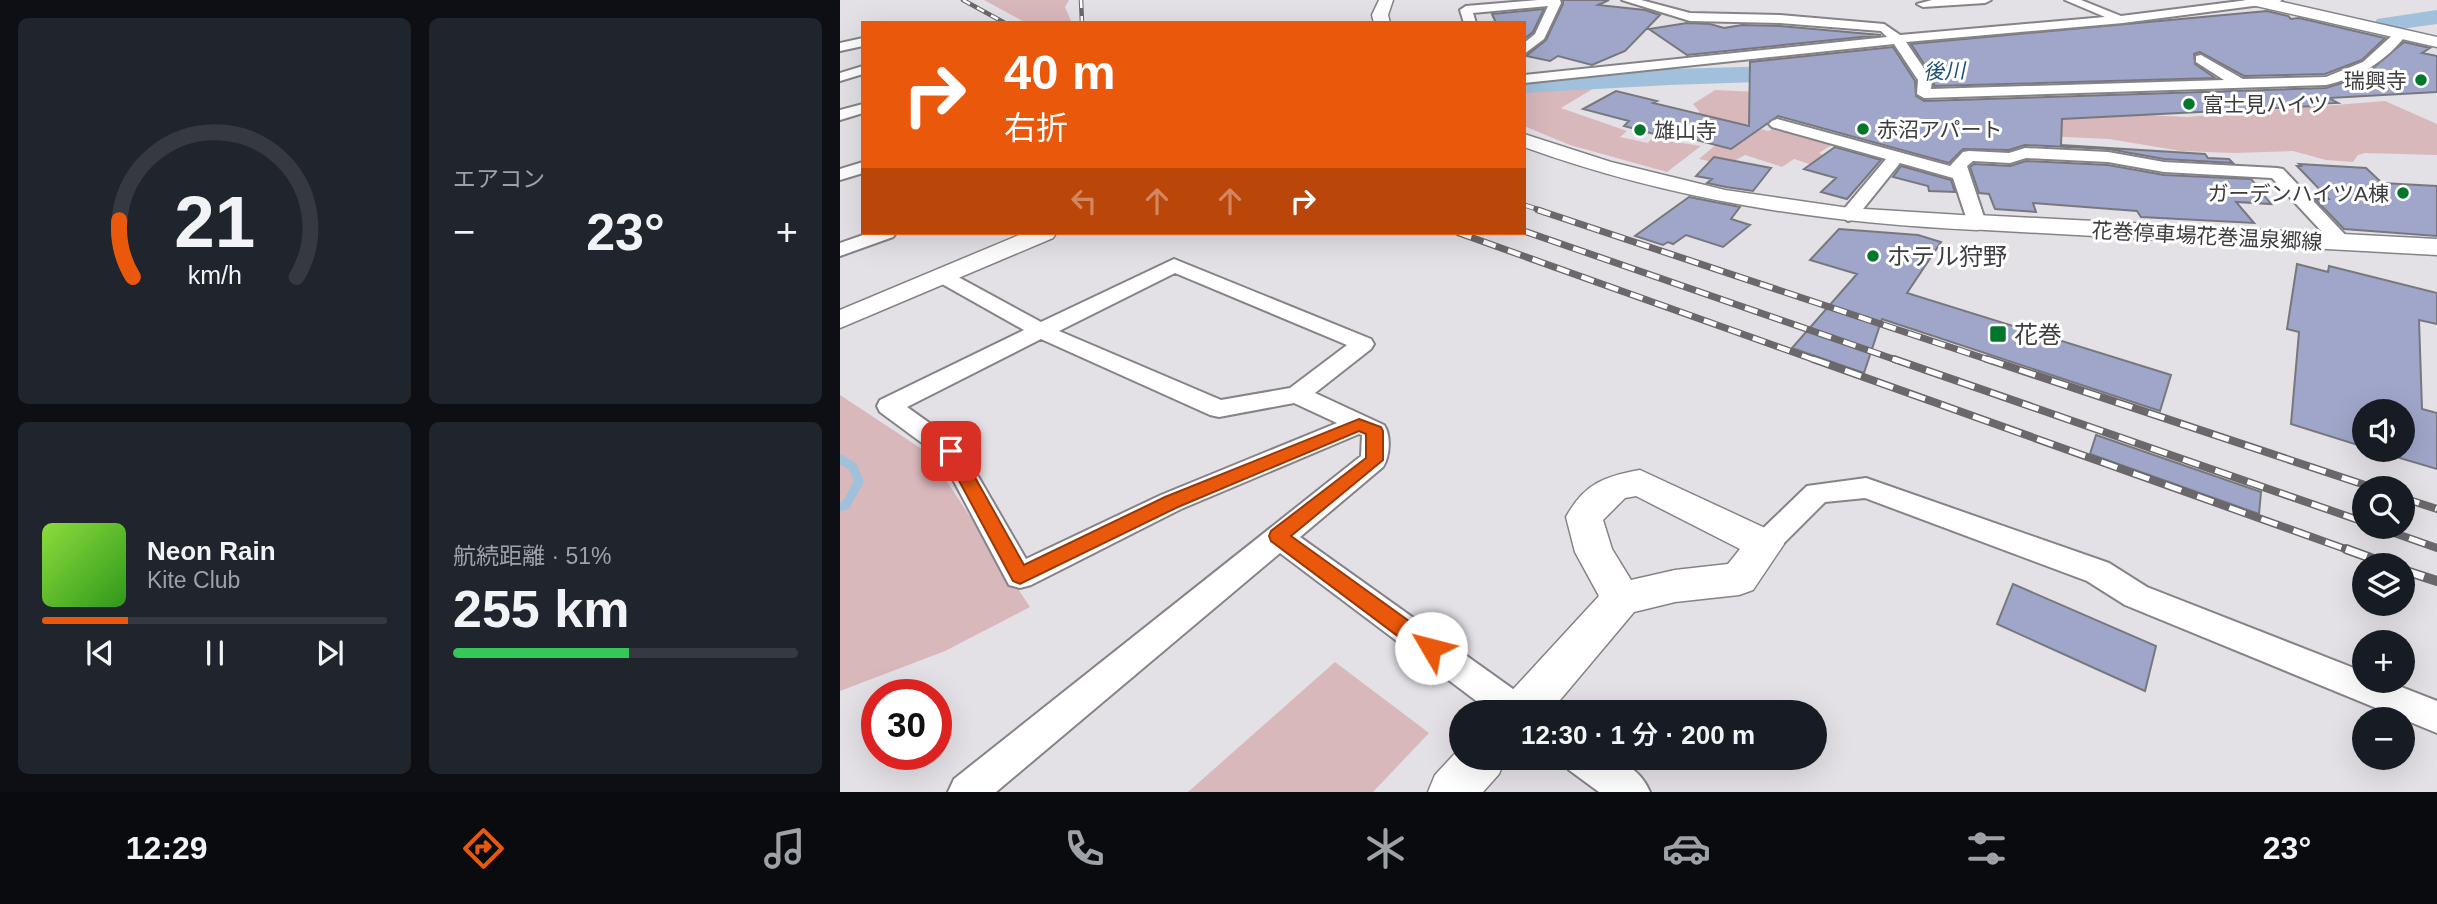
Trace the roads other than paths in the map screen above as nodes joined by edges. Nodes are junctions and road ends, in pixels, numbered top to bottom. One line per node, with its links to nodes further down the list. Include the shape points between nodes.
1 (1386, 0): 9 (street)
2 (1628, 0): 12 (street, via 1690,17 1884,28)
3 (1985, 0): 7 (street)
4 (2071, 0): 8 (street)
5 (1554, 1): 10 (street, via 1466,10); 16 (street, via 1540,37)
6 (2263, 1): 8 (street); 11 (main road)
7 (1923, 4)
8 (2123, 19): 12 (street)
9 (1382, 21)
10 (1469, 21)
11 (2401, 34): 14 (main road); 21 (street, via 2370,66 2350,76 2326,82)
12 (1897, 39): 20 (street); 21 (street, via 1925,80 1924,94)
13 (861, 42): 15 (street)
14 (2437, 42)
15 (840, 47)
16 (1526, 48)
17 (2206, 62): 21 (street)
18 (861, 72): 19 (street)
19 (840, 77)
20 (1526, 79)
21 (2240, 84)
22 (861, 109): 23 (street)
23 (840, 115)
24 (1777, 124): 26 (street)
25 (1526, 141): 31 (street, via 1579,161 1717,195)
26 (1897, 156): 28 (street); 31 (street)
27 (861, 168): 29 (street)
28 (1960, 174): 32 (street); 35 (street, via 1958,165 1969,156 2010,158 2025,153 2277,173)
29 (840, 176): 30 (street)
30 (861, 183)
31 (1848, 215): 32 (street)
32 (1977, 223): 35 (main road, 花巻停車場花巻温泉郷線)
33 (881, 235): 38 (street)
34 (1039, 235): 40 (street)
35 (2343, 243): 36 (main road, 花巻停車場花巻温泉郷線)
36 (2378, 245): 37 (main road, 花巻停車場花巻温泉郷線); 39 (main road)
37 (2437, 247)
38 (840, 250)
39 (2437, 256)
40 (942, 276): 41 (street); 42 (street)
41 (840, 320)
42 (1041, 331): 43 (street, via 1219,409); 43 (street, via 1174,265 1363,344); 44 (street, via 889,406 951,451 1020,576 1171,502)
43 (1297, 396): 44 (street)
44 (1359, 424): 45 (street, via 1375,431 1374,460)
45 (1278, 536): 48 (street); 53 (street)
46 (1765, 544): 47 (street, via 1739,579 1675,586); 47 (street, via 1640,484 1614,486 1584,517 1594,552); 50 (street, via 1817,493 1866,488 2098,572 2136,596)
47 (1622, 599): 49 (street)
48 (1504, 700)
49 (1531, 700)
50 (2437, 717)
51 (1471, 770): 54 (street)
52 (1599, 770): 55 (street)
53 (967, 792)
54 (1452, 792)
55 (1631, 792)

